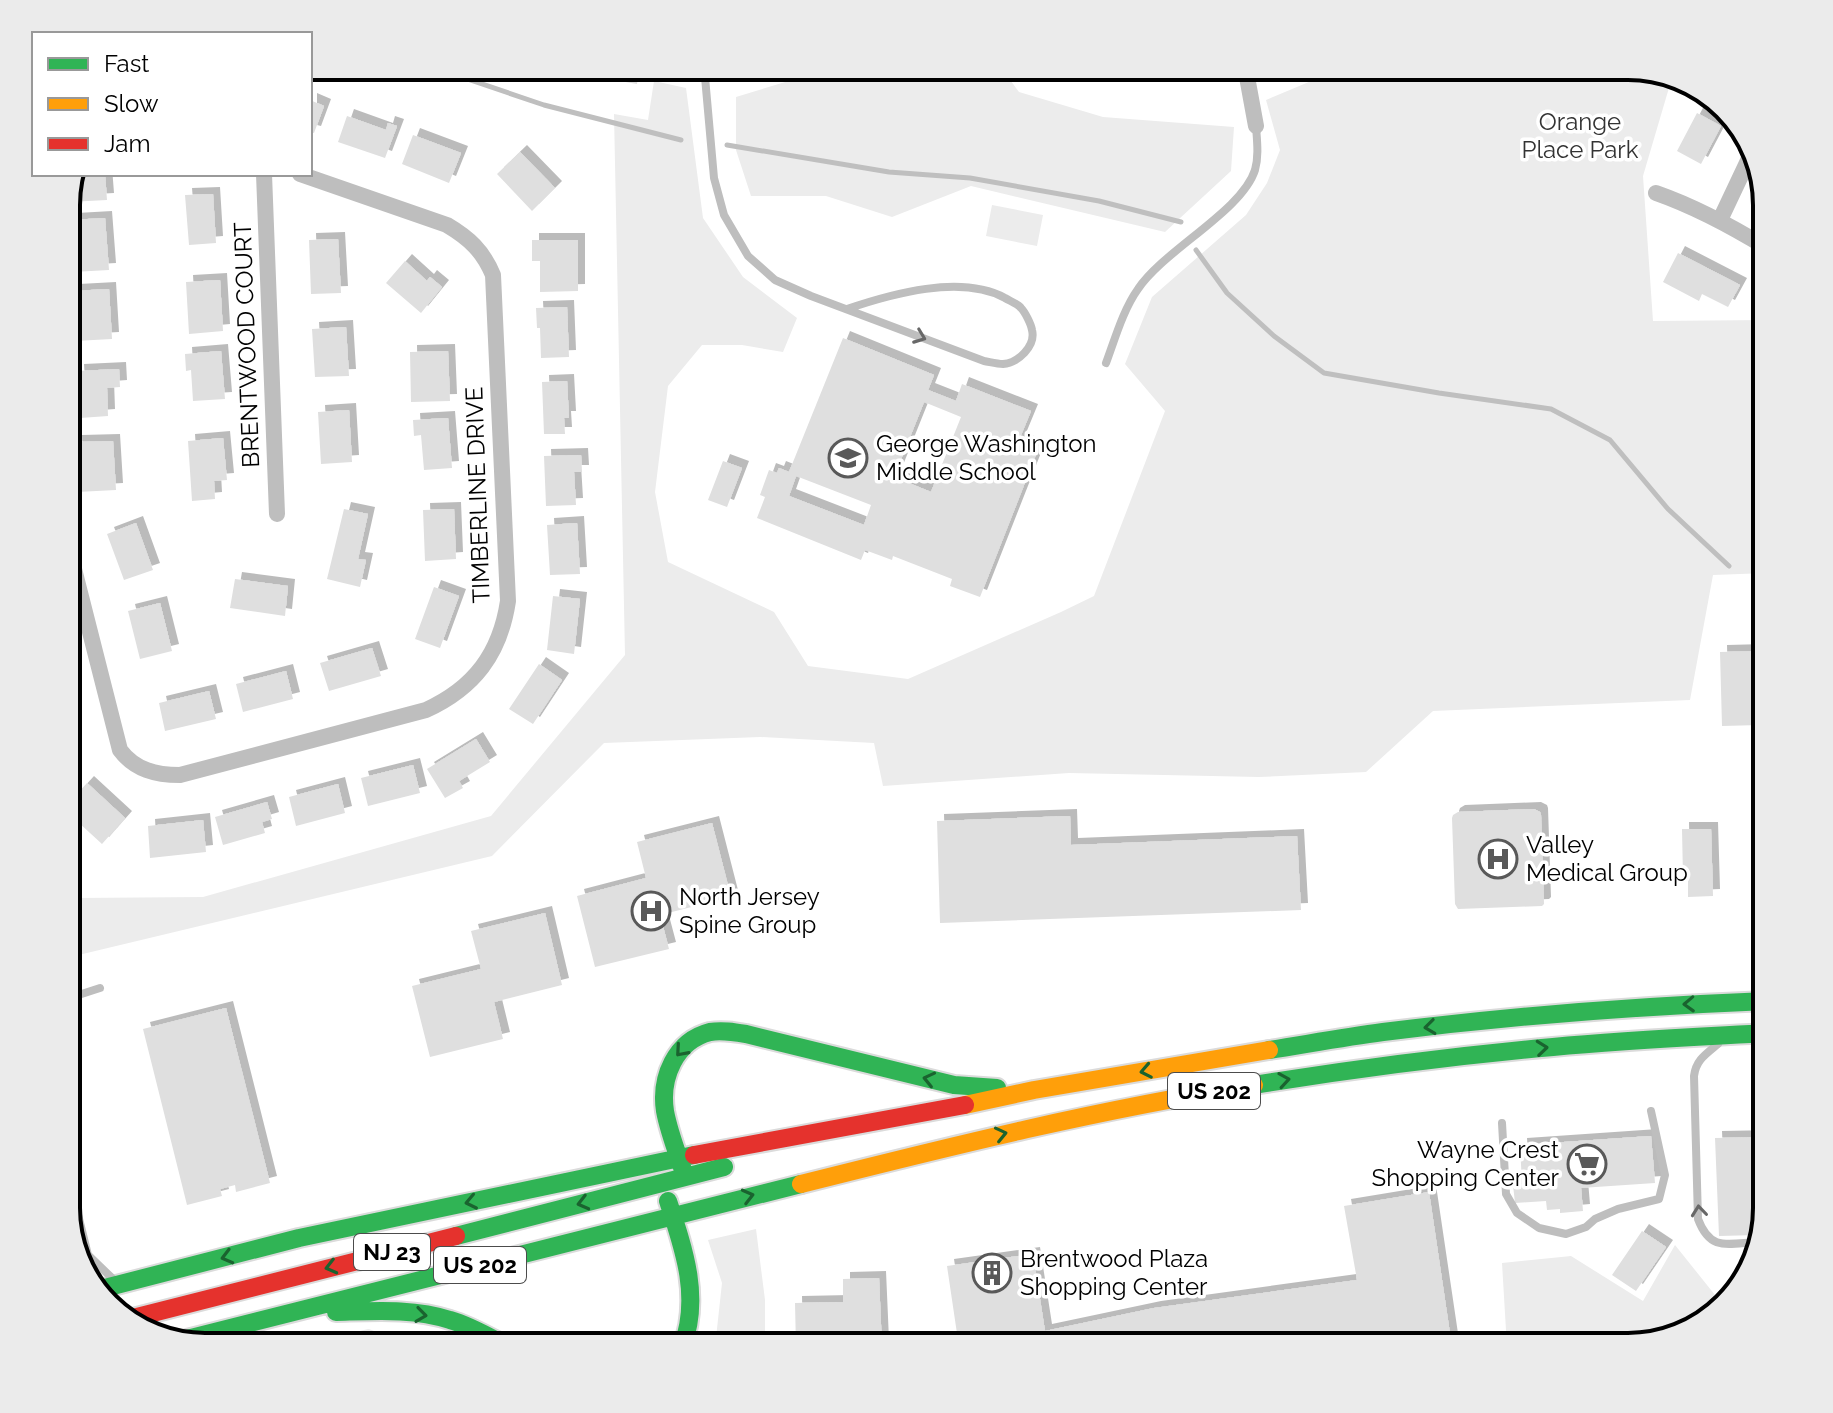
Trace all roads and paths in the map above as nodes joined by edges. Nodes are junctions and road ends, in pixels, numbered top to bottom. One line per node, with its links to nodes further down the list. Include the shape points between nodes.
1 (705, 80): 10 (lane, via 714,178 724,215 748,256 775,280)
2 (1248, 80): 3 (street)
3 (1256, 126): 11 (lane, via 1258,150 1248,185 1152,271 1128,307)
4 (1746, 165): 8 (street)
5 (264, 176): 12 (street, BRENTWOOD COURT)
6 (306, 176): 13 (street, TIMBERLINE DRIVE, via 447,225 464,234 487,260 493,275 508,601 497,645 456,693 426,710 165,775 136,766 120,750)
7 (1656, 193): 8 (street)
8 (1720, 220): 9 (street)
9 (1753, 240)
10 (847, 309): 10 (lane, one-way to 10, via 984,361 1005,364 1021,357 1033,331 1021,307 998,294 970,288 920,290)
11 (1106, 363)
12 (277, 514)
13 (80, 593)
14 (100, 988): 15 (lane)
15 (80, 994)
16 (1753, 1002): 19 (highway, US 202, one-way to 19, via 1555,1013 1411,1029)
17 (1753, 1033): 18 (highway, US 202)
18 (1731, 1034): 27 (highway, US 202, one-way to 18, via 986,1137 1213,1091 1441,1058); 29 (lane, one-way to 18, via 1714,1242 1698,1219 1695,1066)
19 (1034, 1090): 21 (highway, US 202); 23 (highway, one-way to 23, via 954,1085 767,1039 710,1032 680,1049 667,1074 665,1108)
20 (1651, 1111): 22 (lane, via 1665,1175 1659,1199 1618,1209 1566,1234 1539,1228 1517,1213 1506,1194)
21 (934, 1112): 23 (highway, US 202); 25 (highway, NJ 23)
22 (1502, 1123)
23 (680, 1158): 24 (highway, US 202); 25 (highway)
24 (630, 1169): 26 (highway); 31 (highway, US 202, one-way to 31, via 302,1237)
25 (686, 1177): 26 (highway, NJ 23); 27 (highway, via 695,1193)
26 (658, 1184): 28 (highway); 34 (highway, NJ 23, one-way to 34)
27 (717, 1204): 28 (highway, US 202)
28 (673, 1216): 33 (highway, US 202); 37 (highway, via 692,1298)
29 (1747, 1242)
30 (91, 1258): 31 (lane)
31 (119, 1285): 32 (highway, US 202)
32 (109, 1287)
33 (287, 1313): 35 (highway, US 202); 36 (highway, one-way to 36, via 424,1314)
34 (143, 1315)
35 (210, 1333)
36 (480, 1333)
37 (687, 1333)

